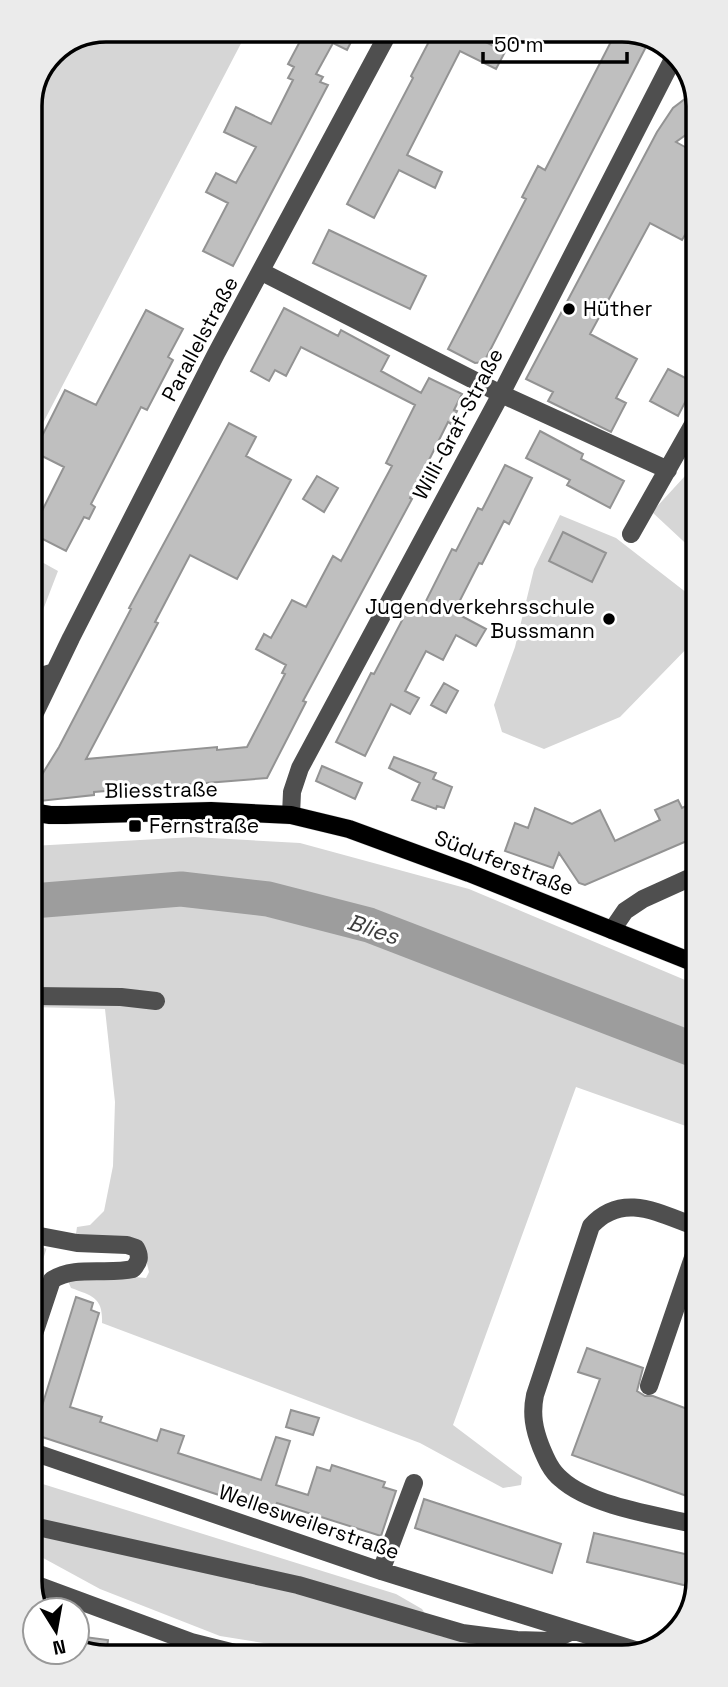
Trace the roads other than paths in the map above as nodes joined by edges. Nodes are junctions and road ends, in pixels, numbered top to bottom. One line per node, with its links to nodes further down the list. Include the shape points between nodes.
1 (384, 42): 3 (street, Parallelstraße)
2 (670, 64): 4 (street, Willi-Graf-Straße)
3 (262, 272): 4 (street); 8 (street, Parallelstraße)
4 (501, 394): 6 (street); 12 (street, Willi-Graf-Straße, via 300,768)
5 (686, 437): 6 (street)
6 (668, 470): 7 (street)
7 (631, 534)
8 (54, 672): 9 (street); 10 (street, Parallelstraße)
9 (42, 676)
10 (42, 699)
11 (42, 814): 12 (main road, Bliesstraße, via 211,811)
12 (291, 816): 14 (main road, Süduferstraße, via 349,829)
13 (686, 880): 14 (street, via 625,911)
14 (612, 930): 15 (main road, Süduferstraße)
15 (686, 960)
16 (42, 996): 17 (street)
17 (156, 1001)
18 (686, 1223): 25 (street, via 626,1206 602,1214 591,1226 532,1408 535,1432 550,1465 573,1489 607,1503)
19 (42, 1237): 21 (street, via 127,1245 136,1248 139,1261 133,1269 55,1277)
20 (686, 1278): 22 (street)
21 (42, 1310)
22 (649, 1386)
23 (42, 1455): 27 (street, Wellesweilerstraße)
24 (414, 1483): 27 (street)
25 (686, 1522)
26 (42, 1528): 29 (street, via 298,1585 462,1633 551,1641)
27 (382, 1571): 29 (street, Wellesweilerstraße)
28 (43, 1587): 30 (street)
29 (572, 1631): 31 (street, Wellesweilerstraße)
30 (203, 1645)
31 (618, 1645)

